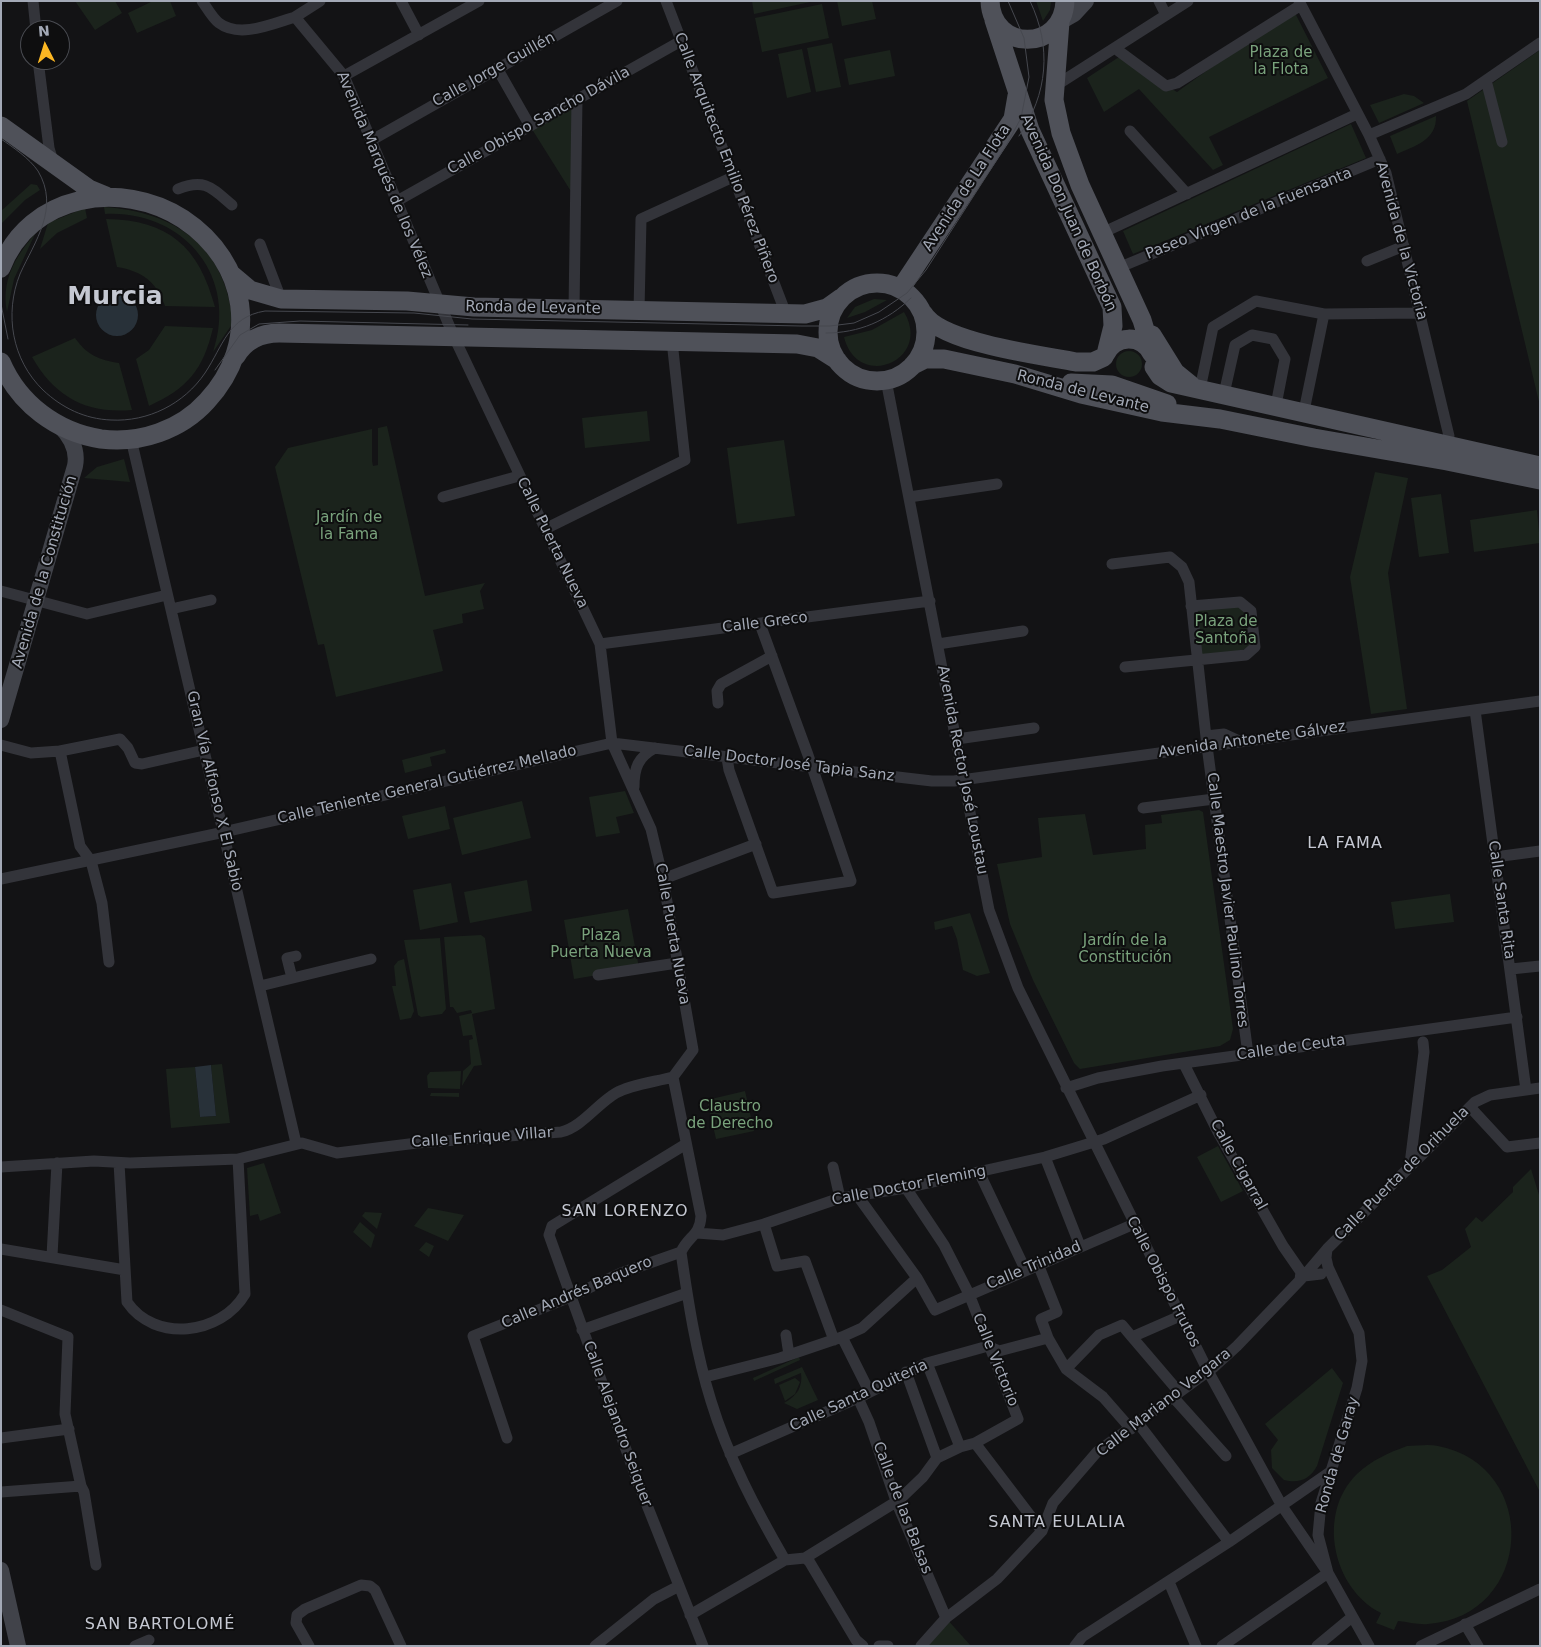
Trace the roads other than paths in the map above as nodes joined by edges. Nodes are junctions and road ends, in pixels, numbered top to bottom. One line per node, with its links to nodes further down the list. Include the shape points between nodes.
1 (33, 1): 16 (street)
2 (202, 1): 15 (street, via 218,23 233,30 262,27)
3 (320, 1): 15 (street)
4 (401, 1): 18 (street)
5 (479, 1): 18 (street)
6 (617, 1): 22 (street, Calle Jorge Guillén)
7 (666, 1): 19 (street, Calle Arquitecto Emilio Pérez Piñero)
8 (1065, 1): 17 (main road, Avenida Don Juan de Borbón)
9 (1086, 1): 17 (main road, via 1074,14)
10 (1159, 1): 14 (street)
11 (1188, 1): 14 (street)
12 (1300, 3): 21 (street, via 1172,85 1166,86); 29 (street, Avenida de la Victoria)
13 (991, 8): 17 (main road, via 1010,36 1024,40 1043,37); 26 (main road, Avenida Don Juan de Borbón)
14 (1166, 15): 21 (street)
15 (296, 17): 24 (street, Avenida Marqués de los Vélez)
16 (35, 20)
17 (1060, 22): 27 (main road, Avenida Don Juan de Borbón)
18 (419, 34): 24 (street)
19 (681, 40): 28 (street, Calle Obispo Sancho Dávila); 38 (street, Calle Arquitecto Emilio Pérez Piñero)
20 (1540, 43): 25 (street)
21 (1116, 49): 27 (street)
22 (498, 68): 31 (street); 34 (street, Calle Jorge Guillén)
23 (39, 70): 37 (street, via 49,148)
24 (344, 76): 34 (street, Avenida Marqués de los Vélez)
25 (1486, 80): 33 (street, via 1459,98); 35 (street)
26 (1016, 83): 51 (main road, Avenida de La Flota, via 1013,119); 64 (main road, Avenida Don Juan de Borbón, via 1030,130 1113,308 1114,326)
27 (1055, 86): 44 (main road, Avenida Don Juan de Borbón, via 1054,104 1061,133)
28 (577, 99): 31 (street, Calle Obispo Sancho Dávila); 56 (street)
29 (1357, 114): 33 (street, Avenida de la Victoria); 40 (street)
30 (1, 126): 37 (main road)
31 (530, 126): 42 (street, Calle Obispo Sancho Dávila)
32 (1130, 131): 40 (street)
33 (1369, 136): 36 (street, Avenida de la Victoria)
34 (372, 140): 42 (street, Avenida Marqués de los Vélez)
35 (1502, 142)
36 (1380, 159): 46 (street, Avenida de la Victoria); 49 (street, Paseo Virgen de la Fuensanta)
37 (55, 165): 41 (main road, via 93,191)
38 (733, 177): 57 (street, via 640,220); 60 (street, Calle Arquitecto Emilio Pérez Piñero)
39 (178, 189): 43 (street, via 196,183 205,184)
40 (1187, 194): 44 (street)
41 (120, 198): 48 (main road, via 86,198 51,210 24,232); 50 (main road, via 158,207 182,219 211,244)
42 (397, 201): 55 (street, Avenida Marqués de los Vélez)
43 (232, 205)
44 (1102, 233): 49 (main road, Avenida Don Juan de Borbón)
45 (260, 244): 53 (street)
46 (1404, 246): 47 (street); 59 (street, Avenida de la Victoria)
47 (1367, 261)
48 (1, 268)
49 (1118, 268): 54 (main road, Avenida Don Juan de Borbón)
50 (229, 273): 53 (main road, Ronda de Levante, via 250,290); 65 (main road, via 242,315)
51 (901, 288): 52 (main road, via 869,283 855,287); 58 (main road, via 916,301)
52 (840, 298): 60 (main road, Ronda de Levante, via 814,312); 66 (main road, via 828,326 829,343)
53 (280, 299): 55 (main road, Ronda de Levante)
54 (1134, 303): 67 (main road, Avenida Don Juan de Borbón); 74 (main road, via 1175,372)
55 (439, 304): 56 (main road, Ronda de Levante); 62 (street, Calle Puerta Nueva)
56 (574, 309): 57 (main road, Ronda de Levante)
57 (638, 311): 60 (main road, Ronda de Levante)
58 (923, 313): 64 (main road, Ronda de Levante, via 938,329 964,339 1082,363 1097,361); 69 (main road, via 926,340)
59 (1420, 313): 61 (street); 80 (street, Avenida de la Victoria)
60 (786, 314)
61 (1324, 314): 74 (street, via 1256,301 1213,327); 77 (street)
62 (454, 337): 63 (main road, Ronda de Levante); 65 (main road, Ronda de Levante, via 272,333 257,337); 85 (street, Calle Puerta Nueva)
63 (672, 341): 66 (main road, Ronda de Levante, via 805,345 824,351); 91 (street, via 685,460)
64 (1106, 354): 67 (main road, via 1117,341 1130,339 1143,343); 73 (main road, via 1104,370)
65 (236, 356): 82 (main road, via 221,384 194,413 161,432)
66 (837, 360): 71 (main road, via 861,378)
67 (1153, 360): 73 (main road, via 1152,375 1144,385); 74 (main road, via 1160,376 1168,382)
68 (1, 362): 72 (main road)
69 (913, 365): 70 (main road, Ronda de Levante, via 925,359 938,358); 71 (main road)
70 (1015, 374): 73 (main road); 78 (main road, Ronda de Levante, via 1081,394 1162,412)
71 (886, 380): 90 (street, Avenida Rector José Loustau)
72 (7, 382): 79 (main road, via 33,408)
73 (1121, 388): 78 (main road)
74 (1200, 389): 75 (main road)
75 (1224, 394): 76 (main road); 76 (street, via 1234,345 1252,334 1273,339 1285,358)
76 (1276, 405): 77 (main road)
77 (1311, 413): 80 (main road); 84 (main road)
78 (1220, 419): 81 (main road, Ronda de Levante)
79 (60, 426): 82 (main road, via 91,437); 95 (main road, Avenida de la Constitución, via 73,446 76,463)
80 (1449, 436): 83 (main road)
81 (1314, 438): 86 (main road, Ronda de Levante); 88 (main road, Ronda de Levante)
82 (131, 439): 94 (street, Gran Vía Alfonso X El Sabio)
83 (1540, 454)
84 (1540, 466)
85 (519, 476): 89 (street); 91 (street, Calle Puerta Nueva)
86 (1540, 480)
87 (997, 484): 90 (street)
88 (1540, 494)
89 (443, 497)
90 (909, 497): 97 (street, Avenida Rector José Loustau)
91 (544, 529): 102 (street, Calle Puerta Nueva)
92 (1112, 564): 98 (street, via 1170,557 1182,567 1189,582)
93 (1, 591): 95 (street)
94 (167, 595): 95 (street, via 87,614); 99 (street, Gran Vía Alfonso X El Sabio)
95 (36, 600): 110 (main road, Avenida de la Constitución)
96 (211, 600): 99 (street)
97 (930, 601): 100 (street, Calle Greco); 103 (street, Avenida Rector José Loustau)
98 (1191, 606): 105 (street); 105 (street, via 1240,602 1251,611 1255,647 1246,656)
99 (171, 608): 118 (street, Gran Vía Alfonso X El Sabio)
100 (760, 624): 102 (street, Calle Greco); 104 (street)
101 (1023, 631): 103 (street)
102 (600, 644): 114 (street, Calle Puerta Nueva)
103 (938, 644): 112 (street, Avenida Rector José Loustau)
104 (772, 656): 108 (street, via 721,684 717,691); 120 (street)
105 (1197, 660): 106 (street); 113 (street)
106 (1125, 667)
107 (1540, 701): 109 (street, Avenida Antonete Gálvez)
108 (718, 703)
109 (1475, 710): 113 (street, Avenida Antonete Gálvez, via 1241,742); 128 (street, Calle Santa Rita)
110 (1, 720)
111 (1034, 728): 112 (street)
112 (957, 739): 121 (street, Avenida Rector José Loustau)
113 (1207, 741): 121 (street, Avenida Antonete Gálvez); 123 (street, Calle Maestro Javier Paulino Torres)
114 (612, 743): 116 (street, Calle Doctor José Tapia Sanz); 122 (street, Calle Puerta Nueva); 125 (street, Calle Teniente General Gutiérrez Mellado)
115 (1, 745): 117 (street, via 28,753)
116 (655, 748): 119 (street, Calle Doctor José Tapia Sanz); 122 (street, Calle Puerta Nueva, via 641,757 636,765)
117 (60, 750): 118 (street, via 120,739 135,763 142,764); 129 (street, via 80,846)
118 (204, 750): 125 (street, Gran Vía Alfonso X El Sabio)
119 (727, 758): 120 (street, Calle Doctor José Tapia Sanz); 126 (street)
120 (812, 767): 121 (street, Calle Doctor José Tapia Sanz, via 932,781); 126 (street, via 851,881 773,893)
121 (965, 779): 146 (street, Avenida Rector José Loustau, via 994,930)
122 (634, 791): 131 (street, Calle Puerta Nueva, via 650,830)
123 (1214, 799): 124 (street); 143 (street, Calle Maestro Javier Paulino Torres)
124 (1144, 808)
125 (224, 832): 129 (street, Calle Teniente General Gutiérrez Mellado); 140 (street, Gran Vía Alfonso X El Sabio)
126 (756, 844): 131 (street)
127 (1540, 852): 128 (street)
128 (1496, 857): 137 (street, Calle Santa Rita)
129 (91, 861): 130 (street, Calle Teniente General Gutiérrez Mellado); 134 (street, via 104,914)
130 (1, 879)
131 (663, 879): 135 (street, Calle Puerta Nueva)
132 (296, 956): 139 (street, via 287,958)
133 (371, 959): 139 (street)
134 (109, 962)
135 (677, 963): 138 (street); 145 (street, Calle Puerta Nueva, via 693,1050)
136 (1540, 966): 137 (street)
137 (1511, 969): 141 (street, Calle Santa Rita)
138 (598, 975)
139 (292, 978): 140 (street)
140 (260, 986): 151 (street, Gran Vía Alfonso X El Sabio)
141 (1517, 1017): 143 (street, Calle de Ceuta); 148 (street, Calle Santa Rita)
142 (1424, 1042): 159 (street)
143 (1248, 1054): 144 (street, Calle de Ceuta)
144 (1184, 1064): 146 (street, Calle de Ceuta, via 1098,1078); 149 (street, Calle Cigarral)
145 (673, 1077): 151 (street, Calle Enrique Villar, via 621,1090 572,1128 561,1132 336,1153 307,1143); 154 (street)
146 (1066, 1088): 152 (street, Avenida Rector José Loustau)
147 (1540, 1088): 148 (street, Calle Puerta de Orihuela)
148 (1526, 1090): 150 (street, Calle Puerta de Orihuela, via 1486,1096)
149 (1201, 1095): 152 (street, Calle Doctor Fleming); 176 (street, Calle Cigarral, via 1218,1132)
150 (1470, 1106): 153 (street, via 1507,1147); 159 (street, Calle Puerta de Orihuela)
151 (296, 1143): 156 (street)
152 (1093, 1143): 155 (street, Calle Doctor Fleming); 167 (street, Calle Obispo Frutos)
153 (1540, 1143)
154 (686, 1144): 168 (street, via 701,1210); 184 (street, Calle Alejandro Seiquer, via 556,1224 549,1232)
155 (1045, 1157): 162 (street, Calle Doctor Fleming); 169 (street)
156 (238, 1159): 158 (street); 178 (street, via 245,1294 240,1303 226,1316 210,1324 174,1329 156,1325 141,1318 127,1302)
157 (57, 1163): 158 (street); 160 (street); 173 (street)
158 (119, 1163): 178 (street)
159 (1410, 1164): 170 (street, Calle Puerta de Orihuela)
160 (1, 1167)
161 (833, 1167): 165 (street)
162 (979, 1172): 163 (street, Calle Doctor Fleming); 177 (street)
163 (906, 1188): 164 (street, Calle Doctor Fleming); 183 (street, Calle Victorio, via 944,1245)
164 (857, 1195): 165 (street, Calle Doctor Fleming); 180 (street)
165 (840, 1198): 166 (street, Calle Doctor Fleming)
166 (764, 1224): 168 (street, Calle Doctor Fleming, via 723,1235); 190 (street, via 777,1266 805,1261)
167 (1134, 1224): 169 (street, Calle Trinidad); 186 (street, Calle Obispo Frutos)
168 (697, 1233): 172 (street)
169 (1080, 1246): 175 (street, Calle Trinidad)
170 (1327, 1248): 174 (street, Calle Puerta de Orihuela); 179 (street)
171 (1, 1249): 173 (street)
172 (681, 1252): 182 (street); 184 (street, Calle Andrés Baquero, via 621,1273)
173 (52, 1256): 178 (street)
174 (1315, 1263): 176 (street); 179 (street, Ronda de Garay, via 1316,1270); 181 (street, Calle Mariano Vergara)
175 (1038, 1264): 177 (street, Calle Trinidad); 191 (street, via 1057,1312 1042,1319)
176 (1296, 1265): 181 (street, Calle Cigarral)
177 (1025, 1269): 183 (street, Calle Trinidad)
178 (125, 1270)
179 (1324, 1270): 181 (street); 211 (street, Ronda de Garay, via 1359,1333 1362,1361 1359,1383)
180 (917, 1278): 183 (street, Calle Trinidad, via 935,1310); 190 (street, via 862,1328)
181 (1302, 1278): 196 (street, Calle Mariano Vergara, via 1237,1346)
182 (687, 1293): 187 (street); 198 (street)
183 (969, 1294): 192 (street, Calle Victorio)
184 (570, 1297): 187 (street, Calle Alejandro Seiquer); 205 (street, Calle Andrés Baquero, via 473,1336)
185 (1, 1310): 203 (street, via 68,1337 66,1414)
186 (1180, 1316): 189 (street); 196 (street, Calle Obispo Frutos)
187 (582, 1330): 224 (street, Calle Alejandro Seiquer)
188 (786, 1335): 193 (street)
189 (1132, 1337): 195 (street, via 1122,1325 1099,1335); 200 (street)
190 (838, 1338): 193 (street); 199 (street)
191 (1048, 1338): 192 (street, Calle Santa Quiteria, via 999,1351); 195 (street)
192 (988, 1346): 194 (street, Calle Santa Quiteria); 206 (street, Calle Victorio, via 1018,1419)
193 (789, 1355): 198 (street)
194 (926, 1363): 197 (street, Calle Santa Quiteria); 207 (street)
195 (1066, 1369): 202 (street, via 1104,1397)
196 (1208, 1371): 200 (street, Calle Mariano Vergara); 215 (street, Calle Obispo Frutos)
197 (906, 1372): 199 (street, Calle Santa Quiteria); 210 (street)
198 (706, 1377): 208 (street)
199 (869, 1391): 201 (street, Calle Santa Quiteria)
200 (1176, 1395): 202 (street, Calle Mariano Vergara); 209 (street)
201 (858, 1398): 208 (street, Calle Santa Quiteria); 214 (street, Calle de las Balsas)
202 (1134, 1426): 216 (street, Calle Mariano Vergara, via 1097,1452 1053,1503); 217 (street)
203 (69, 1429): 204 (street); 212 (street)
204 (1, 1438)
205 (507, 1438)
206 (975, 1443): 207 (street); 216 (street)
207 (960, 1447): 210 (street)
208 (730, 1454): 219 (street)
209 (1226, 1456)
210 (937, 1458): 214 (street, via 909,1493)
211 (1330, 1472): 215 (street); 222 (street, Ronda de Garay, via 1318,1526 1321,1553)
212 (80, 1486): 213 (street); 220 (street, via 84,1492)
213 (1, 1492)
214 (896, 1502): 218 (street); 228 (street, Calle de las Balsas)
215 (1282, 1506): 217 (street); 222 (street, Calle Obispo Frutos)
216 (1042, 1532): 228 (street, Calle Mariano Vergara, via 997,1579)
217 (1229, 1542): 223 (street)
218 (805, 1558): 219 (street); 237 (street, via 856,1640)
219 (785, 1560): 226 (street)
220 (96, 1565)
221 (1, 1570): 231 (main road)
222 (1328, 1573): 227 (street, Ronda de Garay); 243 (street)
223 (1169, 1582): 241 (street, via 1082,1637); 242 (street)
224 (679, 1586): 226 (street, Calle Alejandro Seiquer); 235 (street, via 654,1599)
225 (1540, 1589): 229 (street)
226 (690, 1614): 236 (street, Calle Alejandro Seiquer)
227 (1352, 1617): 244 (street); 245 (street, Ronda de Garay)
228 (946, 1618): 240 (street, Calle Mariano Vergara)
229 (1465, 1624): 246 (street); 247 (street)
230 (149, 1640): 232 (street)
231 (18, 1646)
232 (135, 1646)
233 (309, 1646): 234 (street, via 296,1615 366,1585 375,1590)
234 (401, 1646)
235 (595, 1646)
236 (703, 1646)
237 (863, 1646)
238 (879, 1646): 239 (street)
239 (888, 1646)
240 (921, 1646)
241 (1075, 1646)
242 (1196, 1646)
243 (1222, 1646)
244 (1317, 1646)
245 (1369, 1646)
246 (1421, 1646)
247 (1478, 1646)

